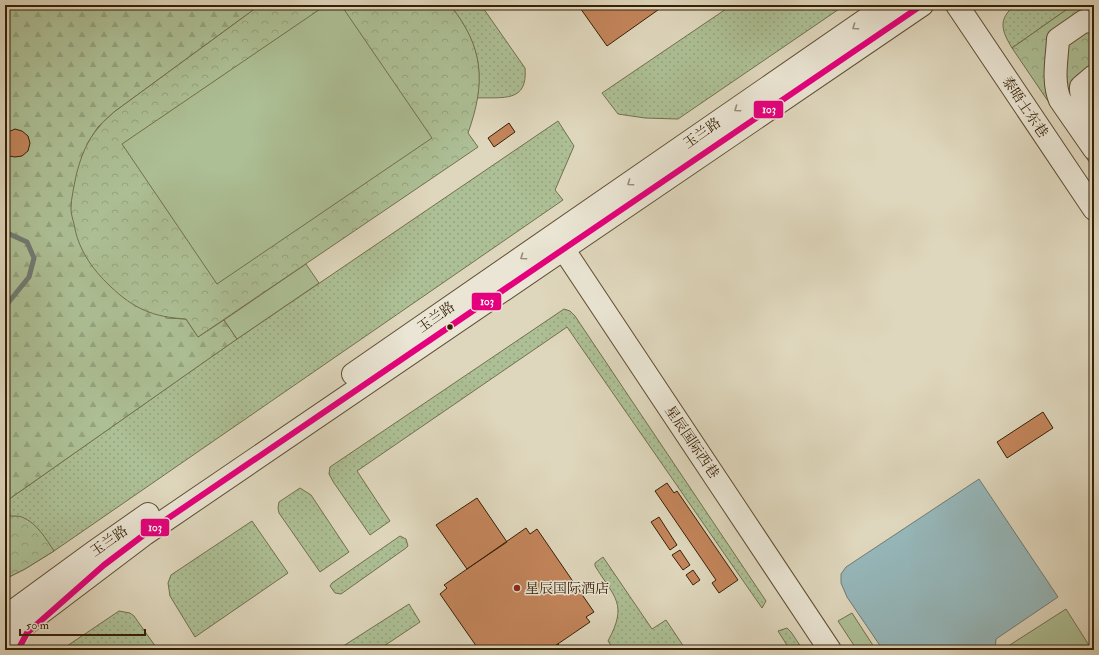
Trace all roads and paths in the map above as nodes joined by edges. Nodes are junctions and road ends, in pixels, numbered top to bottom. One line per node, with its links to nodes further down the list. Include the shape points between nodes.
1 (887, 5): 9 (street, 玉兰路, one-way to 9)
2 (922, 5): 9 (street, 玉兰路)
3 (957, 5): 8 (street, 泰晤士东巷)
4 (1094, 22): 7 (street, via 1084,21 1058,38 1055,82 1060,100)
5 (1094, 76): 6 (street, via 1081,86 1080,92)
6 (1094, 113)
7 (1094, 149)
8 (1094, 209)
9 (558, 242): 10 (street, 玉兰路, via 145,534); 15 (street, 星辰国际西巷)
10 (99, 558): 11 (street); 12 (street, 玉兰路); 13 (street, 玉兰路); 14 (street, via 27,633)
11 (5, 604)
12 (5, 617)
13 (5, 640)
14 (18, 650)
15 (830, 650)

